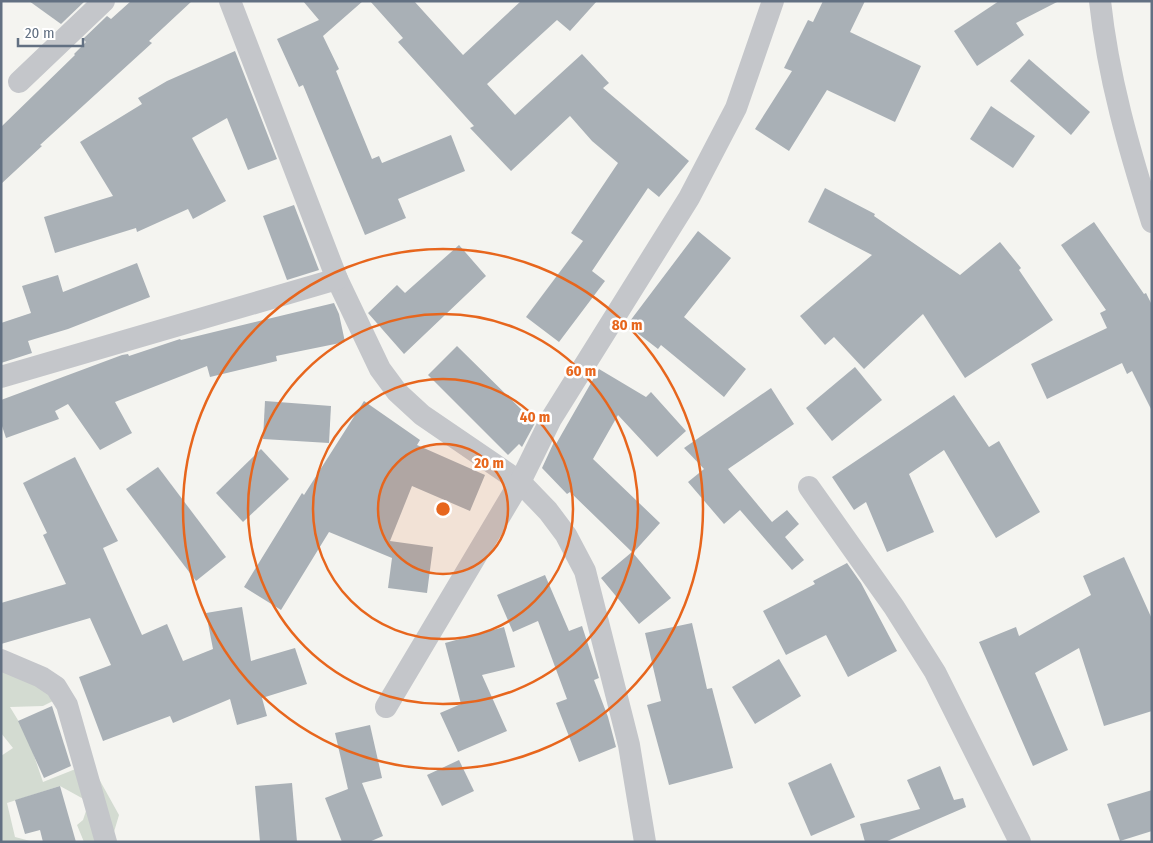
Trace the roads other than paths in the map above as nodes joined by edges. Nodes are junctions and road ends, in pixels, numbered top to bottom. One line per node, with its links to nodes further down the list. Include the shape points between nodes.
1 (104, 1): 5 (street)
2 (230, 1): 7 (street)
3 (774, 1): 9 (street, via 736,108 714,152 689,198 551,419)
4 (1100, 1): 6 (street, via 1104,42 1125,136)
5 (19, 82)
6 (1152, 222)
7 (337, 279): 8 (street); 9 (street, via 380,369 397,392 422,415)
8 (1, 377)
9 (520, 482): 12 (street); 14 (street, via 566,535 585,571 629,745)
10 (810, 487): 15 (street, via 935,672)
11 (1, 660): 13 (street, via 56,687 67,705)
12 (386, 707)
13 (106, 842)
14 (645, 842)
15 (1020, 842)

